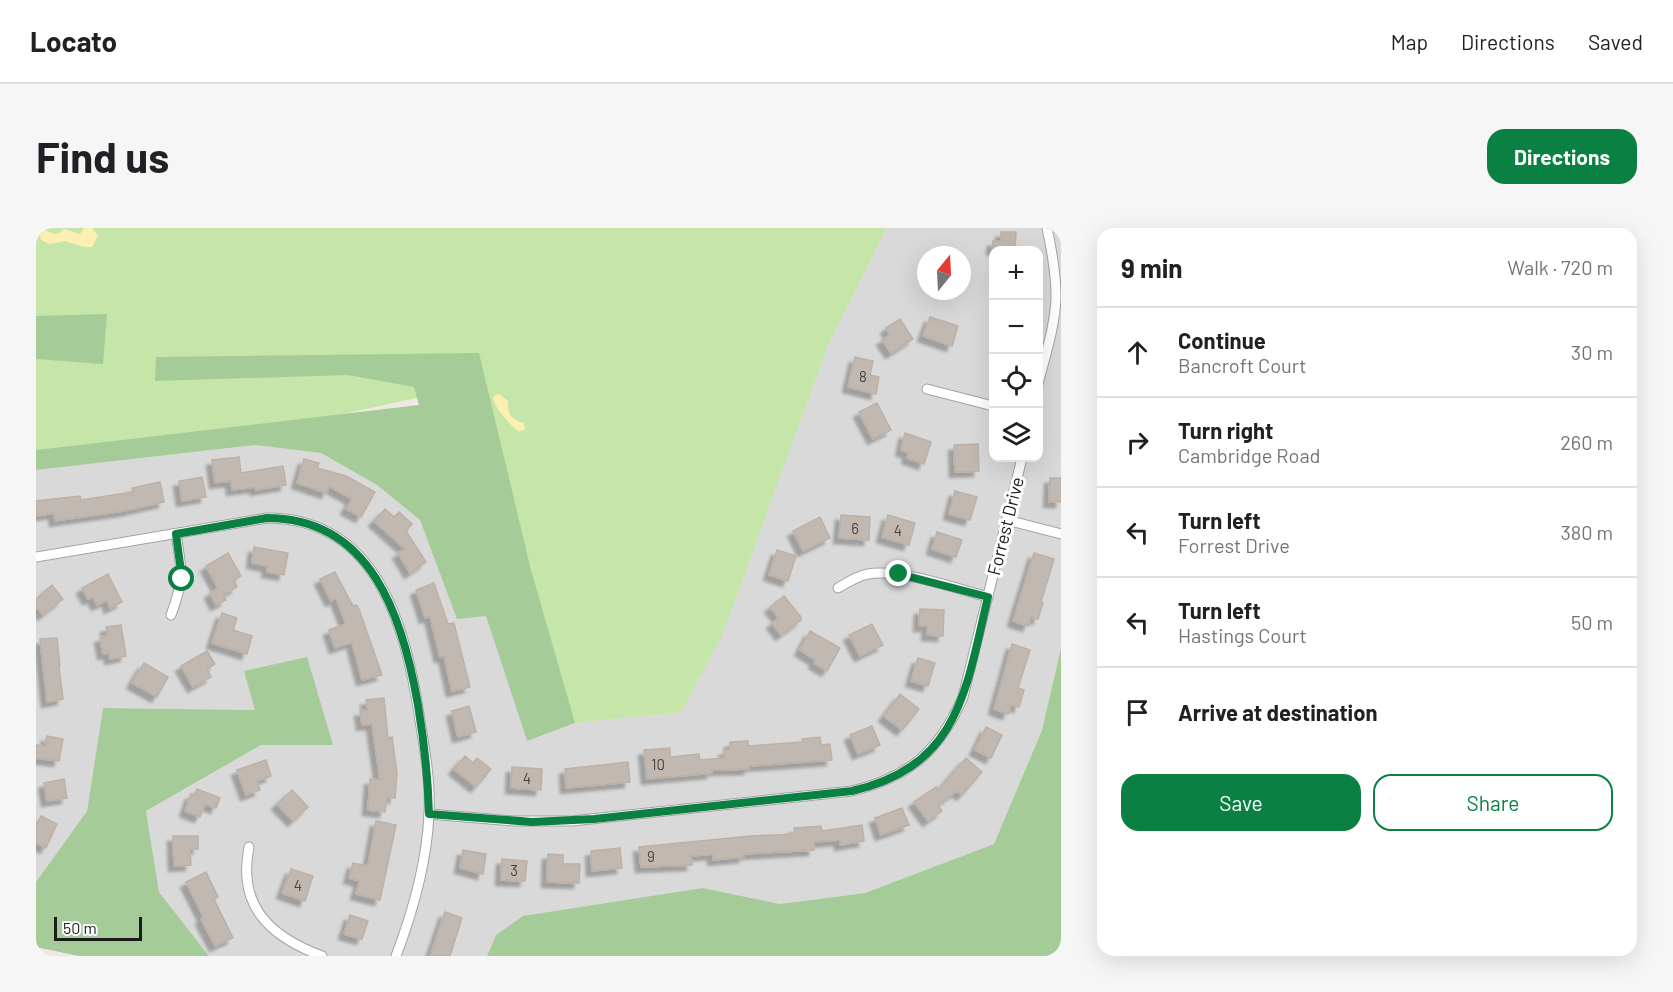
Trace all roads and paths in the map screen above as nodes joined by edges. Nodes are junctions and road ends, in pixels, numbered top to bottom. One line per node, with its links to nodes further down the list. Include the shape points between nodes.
1 (1047, 228): 2 (street, via 1056,299)
2 (1043, 364)
3 (927, 389): 4 (street)
4 (989, 404)
5 (1021, 462): 6 (street, Forrest Drive)
6 (1007, 520): 8 (street); 11 (street, Forrest Drive)
7 (176, 534): 9 (street); 12 (street, via 182,579); 13 (street, via 267,518 298,520 345,542 362,558 385,593 408,656 426,755)
8 (1061, 534)
9 (36, 556)
10 (838, 588): 11 (street, via 879,573 899,574)
11 (988, 597): 13 (street, Forrest Drive, via 965,691 952,722 921,759 885,782 852,791 573,821)
12 (171, 615)
13 (429, 814): 16 (street, via 417,890)
14 (249, 847): 15 (street, via 245,873 257,910 286,940)
15 (322, 956)
16 (396, 956)

